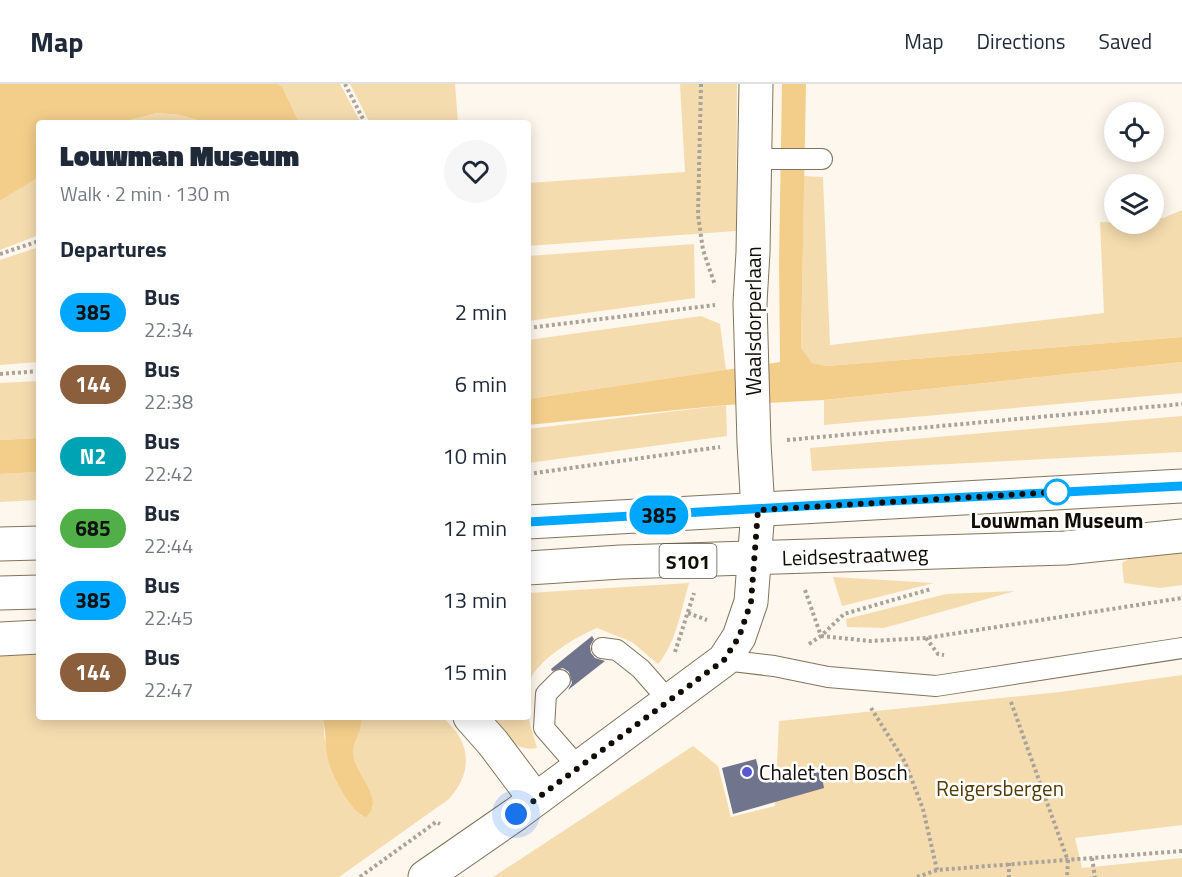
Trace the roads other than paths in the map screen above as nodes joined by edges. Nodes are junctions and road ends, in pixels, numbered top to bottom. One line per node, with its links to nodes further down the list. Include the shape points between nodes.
1 (756, 84): 2 (main road, Waalsdorperlaan)
2 (760, 159): 3 (lane); 5 (main road, Waalsdorperlaan, via 750,303)
3 (816, 159)
4 (1182, 486): 5 (main road, S101)
5 (758, 510): 6 (main road, S101); 10 (main road, Waalsdorperlaan)
6 (531, 522)
7 (1182, 536): 10 (main road, Leidsestraatweg / S101, via 1065,548)
8 (36, 543): 9 (main road)
9 (0, 544)
10 (754, 558): 11 (main road, S101); 18 (main road, Leidsestraatweg, via 751,602 739,637)
11 (531, 568)
12 (36, 592): 13 (main road)
13 (0, 593)
14 (36, 637): 15 (main road)
15 (0, 639)
16 (602, 648): 20 (lane, via 616,650 642,669)
17 (1182, 648): 18 (lane, via 936,686 828,677)
18 (724, 660): 20 (main road, Leidsestraatweg)
19 (560, 680): 22 (lane, via 546,694 544,728)
20 (669, 701): 22 (main road, Leidsestraatweg)
21 (473, 720): 23 (main road)
22 (579, 768): 23 (main road, Leidsestraatweg)
23 (535, 799): 24 (main road, Leidsestraatweg)
24 (425, 877)

